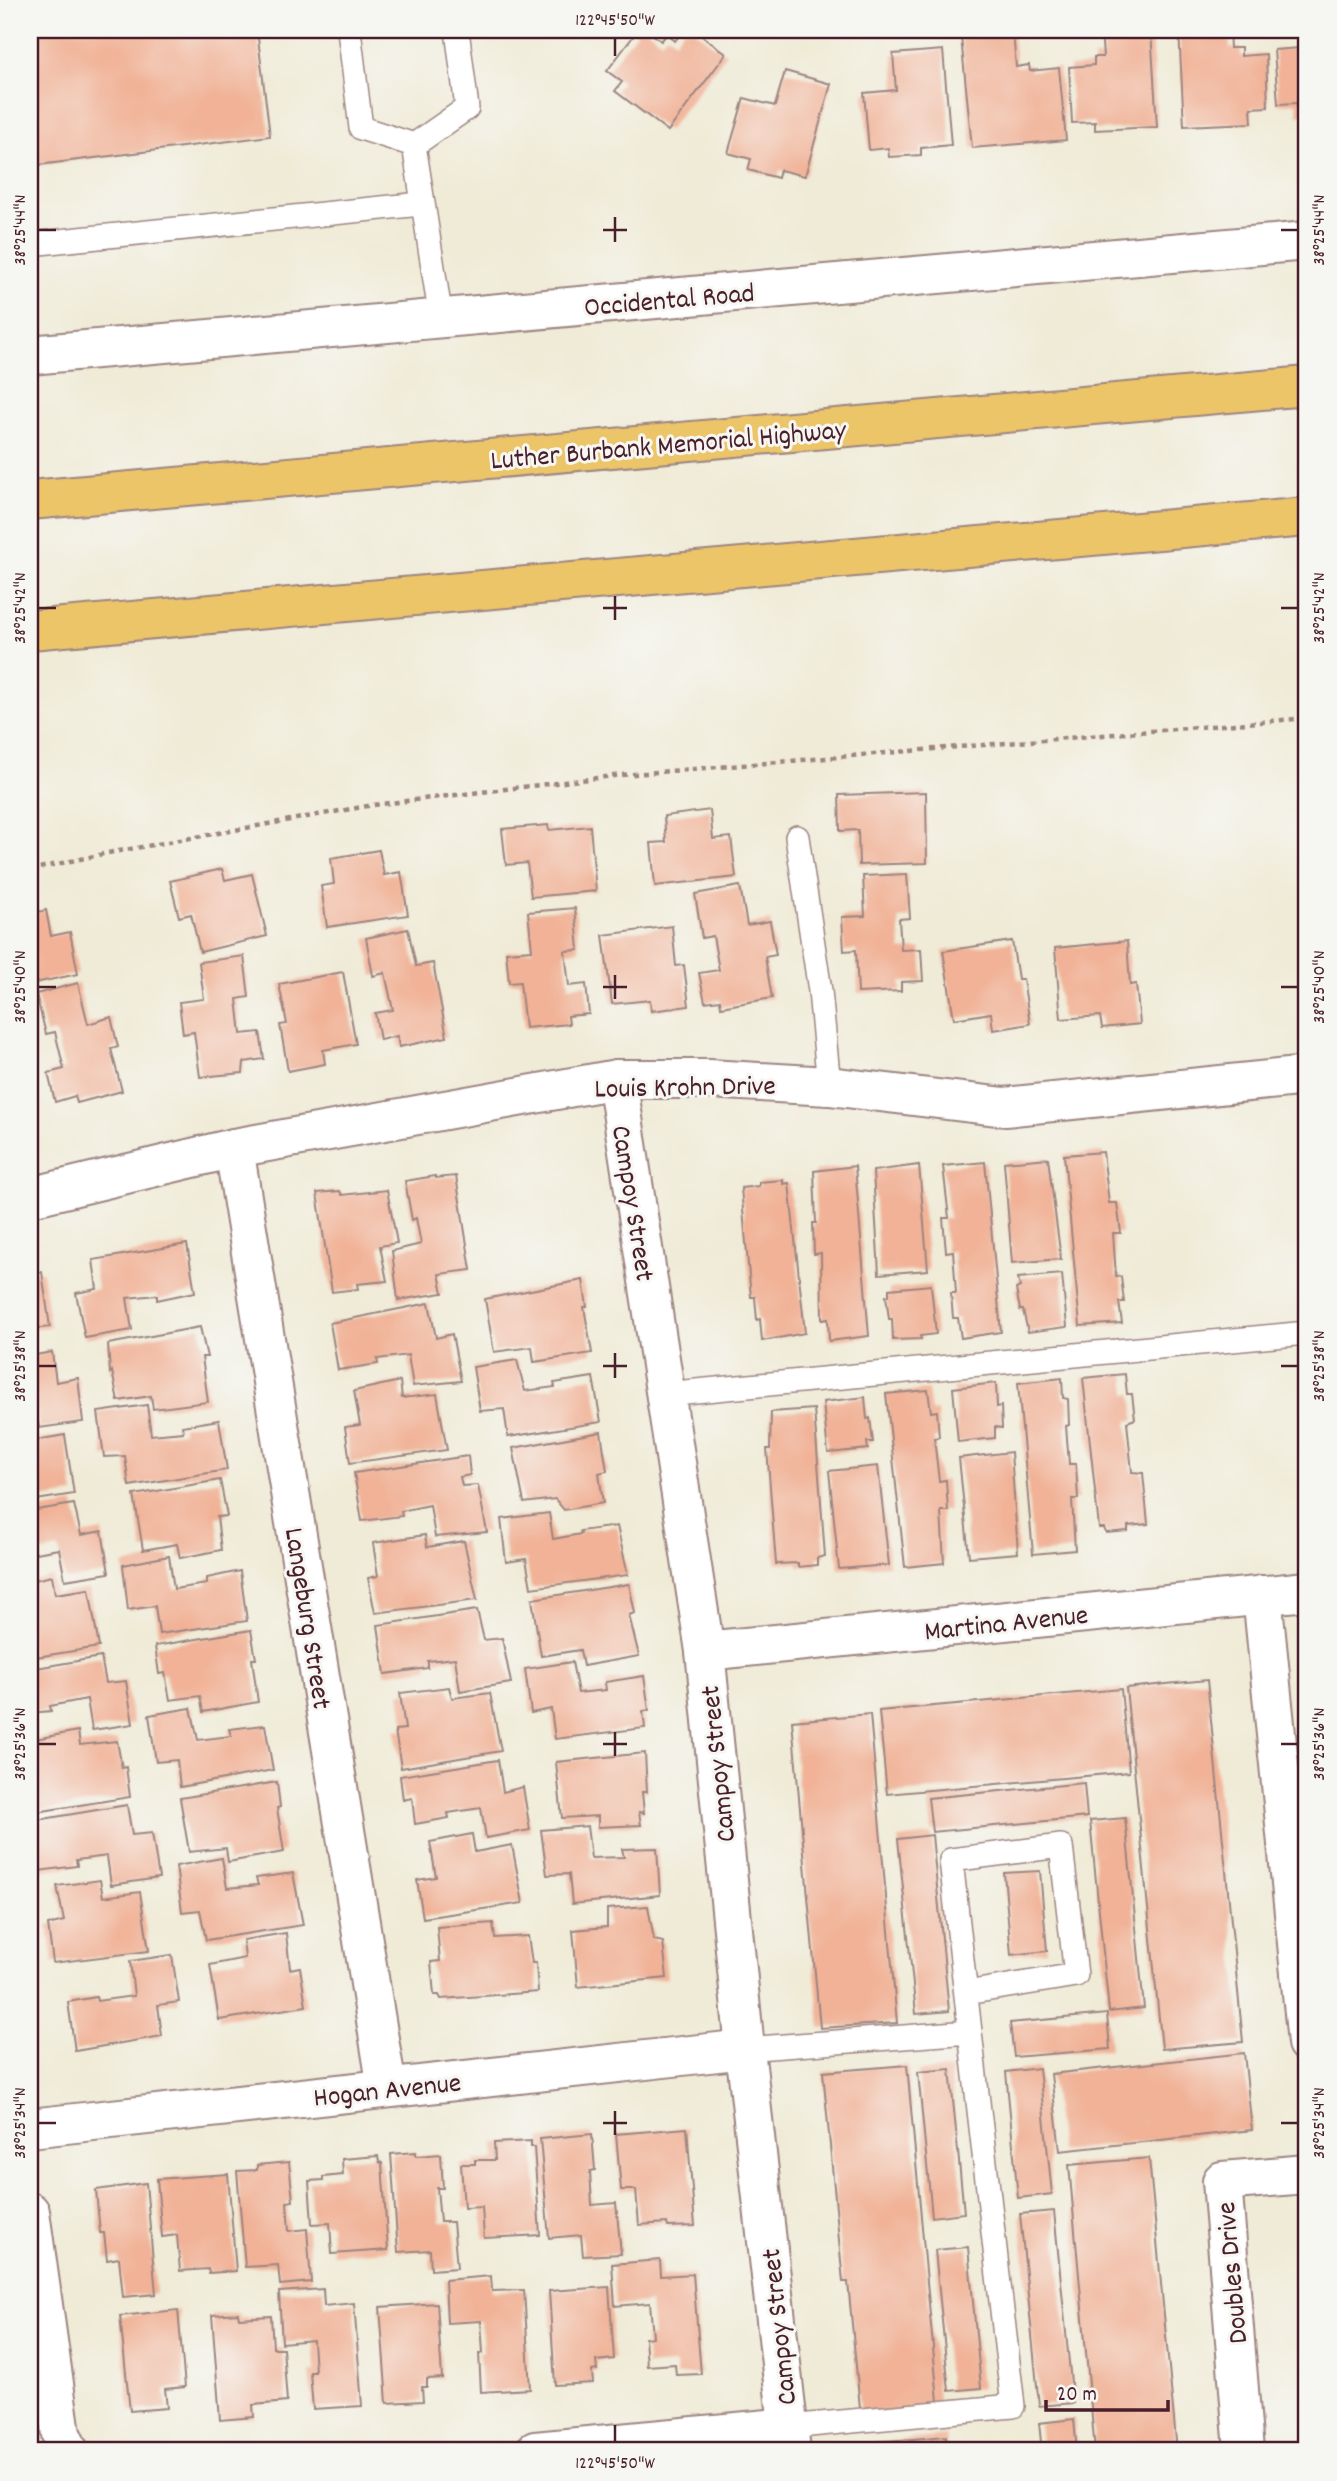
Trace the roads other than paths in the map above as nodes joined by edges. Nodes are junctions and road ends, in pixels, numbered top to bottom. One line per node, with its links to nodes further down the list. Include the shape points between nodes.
1 (349, 30): 3 (lane, via 361,128)
2 (457, 30): 3 (lane, via 467,108)
3 (414, 145): 4 (lane)
4 (421, 204): 6 (lane); 7 (lane)
5 (1307, 241): 7 (street, Occidental Road)
6 (30, 244)
7 (441, 319): 8 (street, Occidental Road)
8 (30, 355)
9 (1307, 386): 10 (highway, Luther Burbank Memorial Highway)
10 (30, 500)
11 (1307, 517): 12 (highway)
12 (30, 630)
13 (797, 838): 16 (lane)
14 (1307, 1076): 16 (street, Louis Krohn Drive, via 1004,1107)
15 (617, 1079): 16 (street, Louis Krohn Drive); 17 (street, Louis Krohn Drive); 20 (street, Campoy Street)
16 (829, 1086)
17 (234, 1148): 18 (street, Louis Krohn Drive); 28 (street, Langeburg Street)
18 (30, 1197)
19 (1307, 1332): 20 (lane)
20 (664, 1394): 23 (street, Campoy Street)
21 (1307, 1591): 22 (street, Martina Avenue)
22 (1262, 1595): 23 (street, Martina Avenue); 26 (street)
23 (705, 1651): 27 (street, Campoy Street)
24 (966, 1993): 24 (lane, via 951,1860 1061,1846 1076,1975); 25 (lane)
25 (970, 2032): 27 (lane); 32 (lane, via 1013,2406)
26 (1307, 2043)
27 (745, 2049): 28 (street, Hogan Avenue); 32 (street, Campoy Street)
28 (387, 2088): 29 (street, Hogan Avenue)
29 (30, 2128)
30 (1307, 2174): 35 (street, Doubles Drive, via 1222,2181)
31 (30, 2212): 33 (street, via 61,2434)
32 (789, 2439): 34 (street)
33 (69, 2451)
34 (535, 2451)
35 (1244, 2451)

